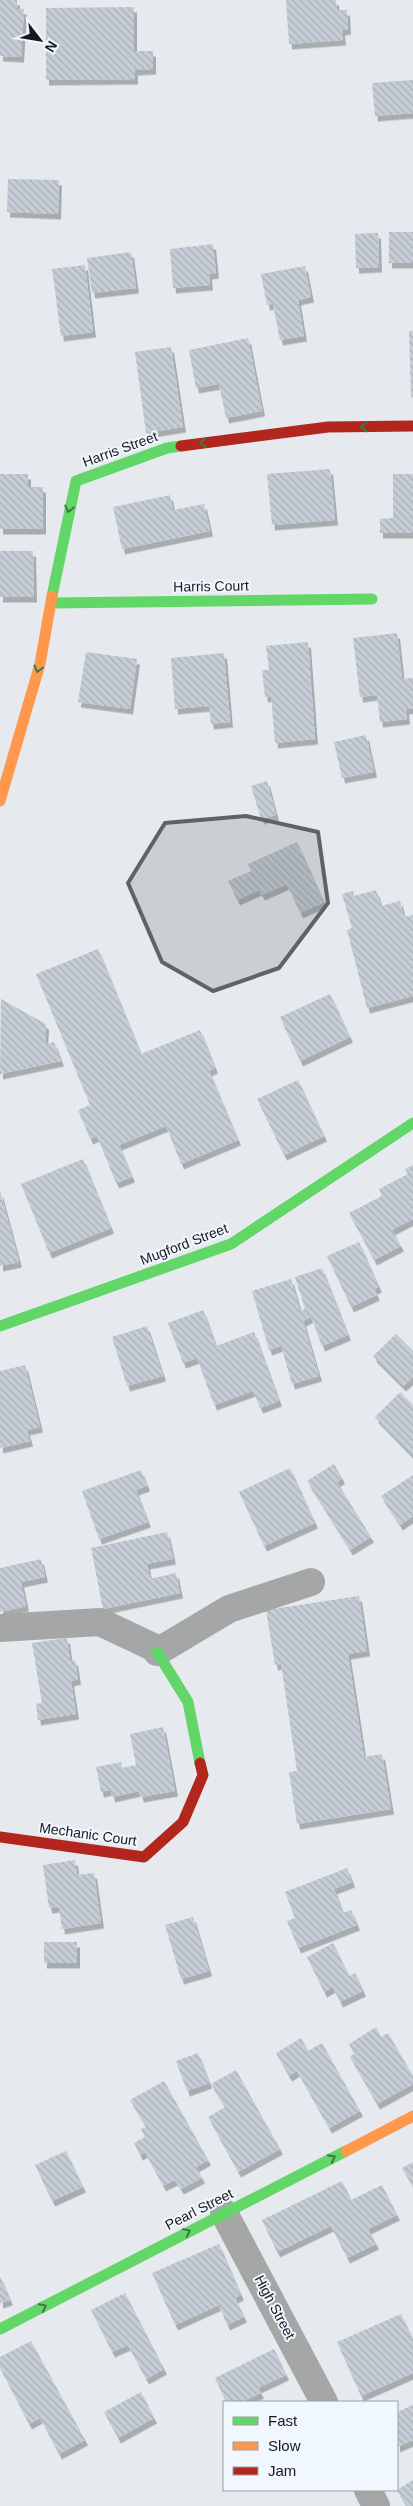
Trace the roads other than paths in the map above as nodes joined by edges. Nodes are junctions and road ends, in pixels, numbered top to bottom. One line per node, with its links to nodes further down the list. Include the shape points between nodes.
1 (413, 426): 3 (street, Harris Street, one-way to 3, via 328,427 167,448 76,481 58,556)
2 (372, 598): 3 (street, Harris Court)
3 (51, 603): 4 (street, Harris Street, one-way to 4, via 40,664)
4 (0, 801)
5 (413, 1123): 6 (street, Mugford Street, via 231,1244)
6 (0, 1326)
7 (311, 1582): 9 (street, via 229,1609)
8 (0, 1628): 9 (street, via 100,1622)
9 (157, 1652): 10 (street, Mechanic Court, via 188,1702 202,1775 184,1822 144,1857)
10 (0, 1837)
11 (413, 2116): 12 (street, Pearl Street, one-way to 11)
12 (224, 2212): 13 (street, Pearl Street, one-way to 12); 14 (street, High Street)
13 (0, 2329)
14 (323, 2401)
15 (368, 2491): 16 (street)
16 (376, 2506)

